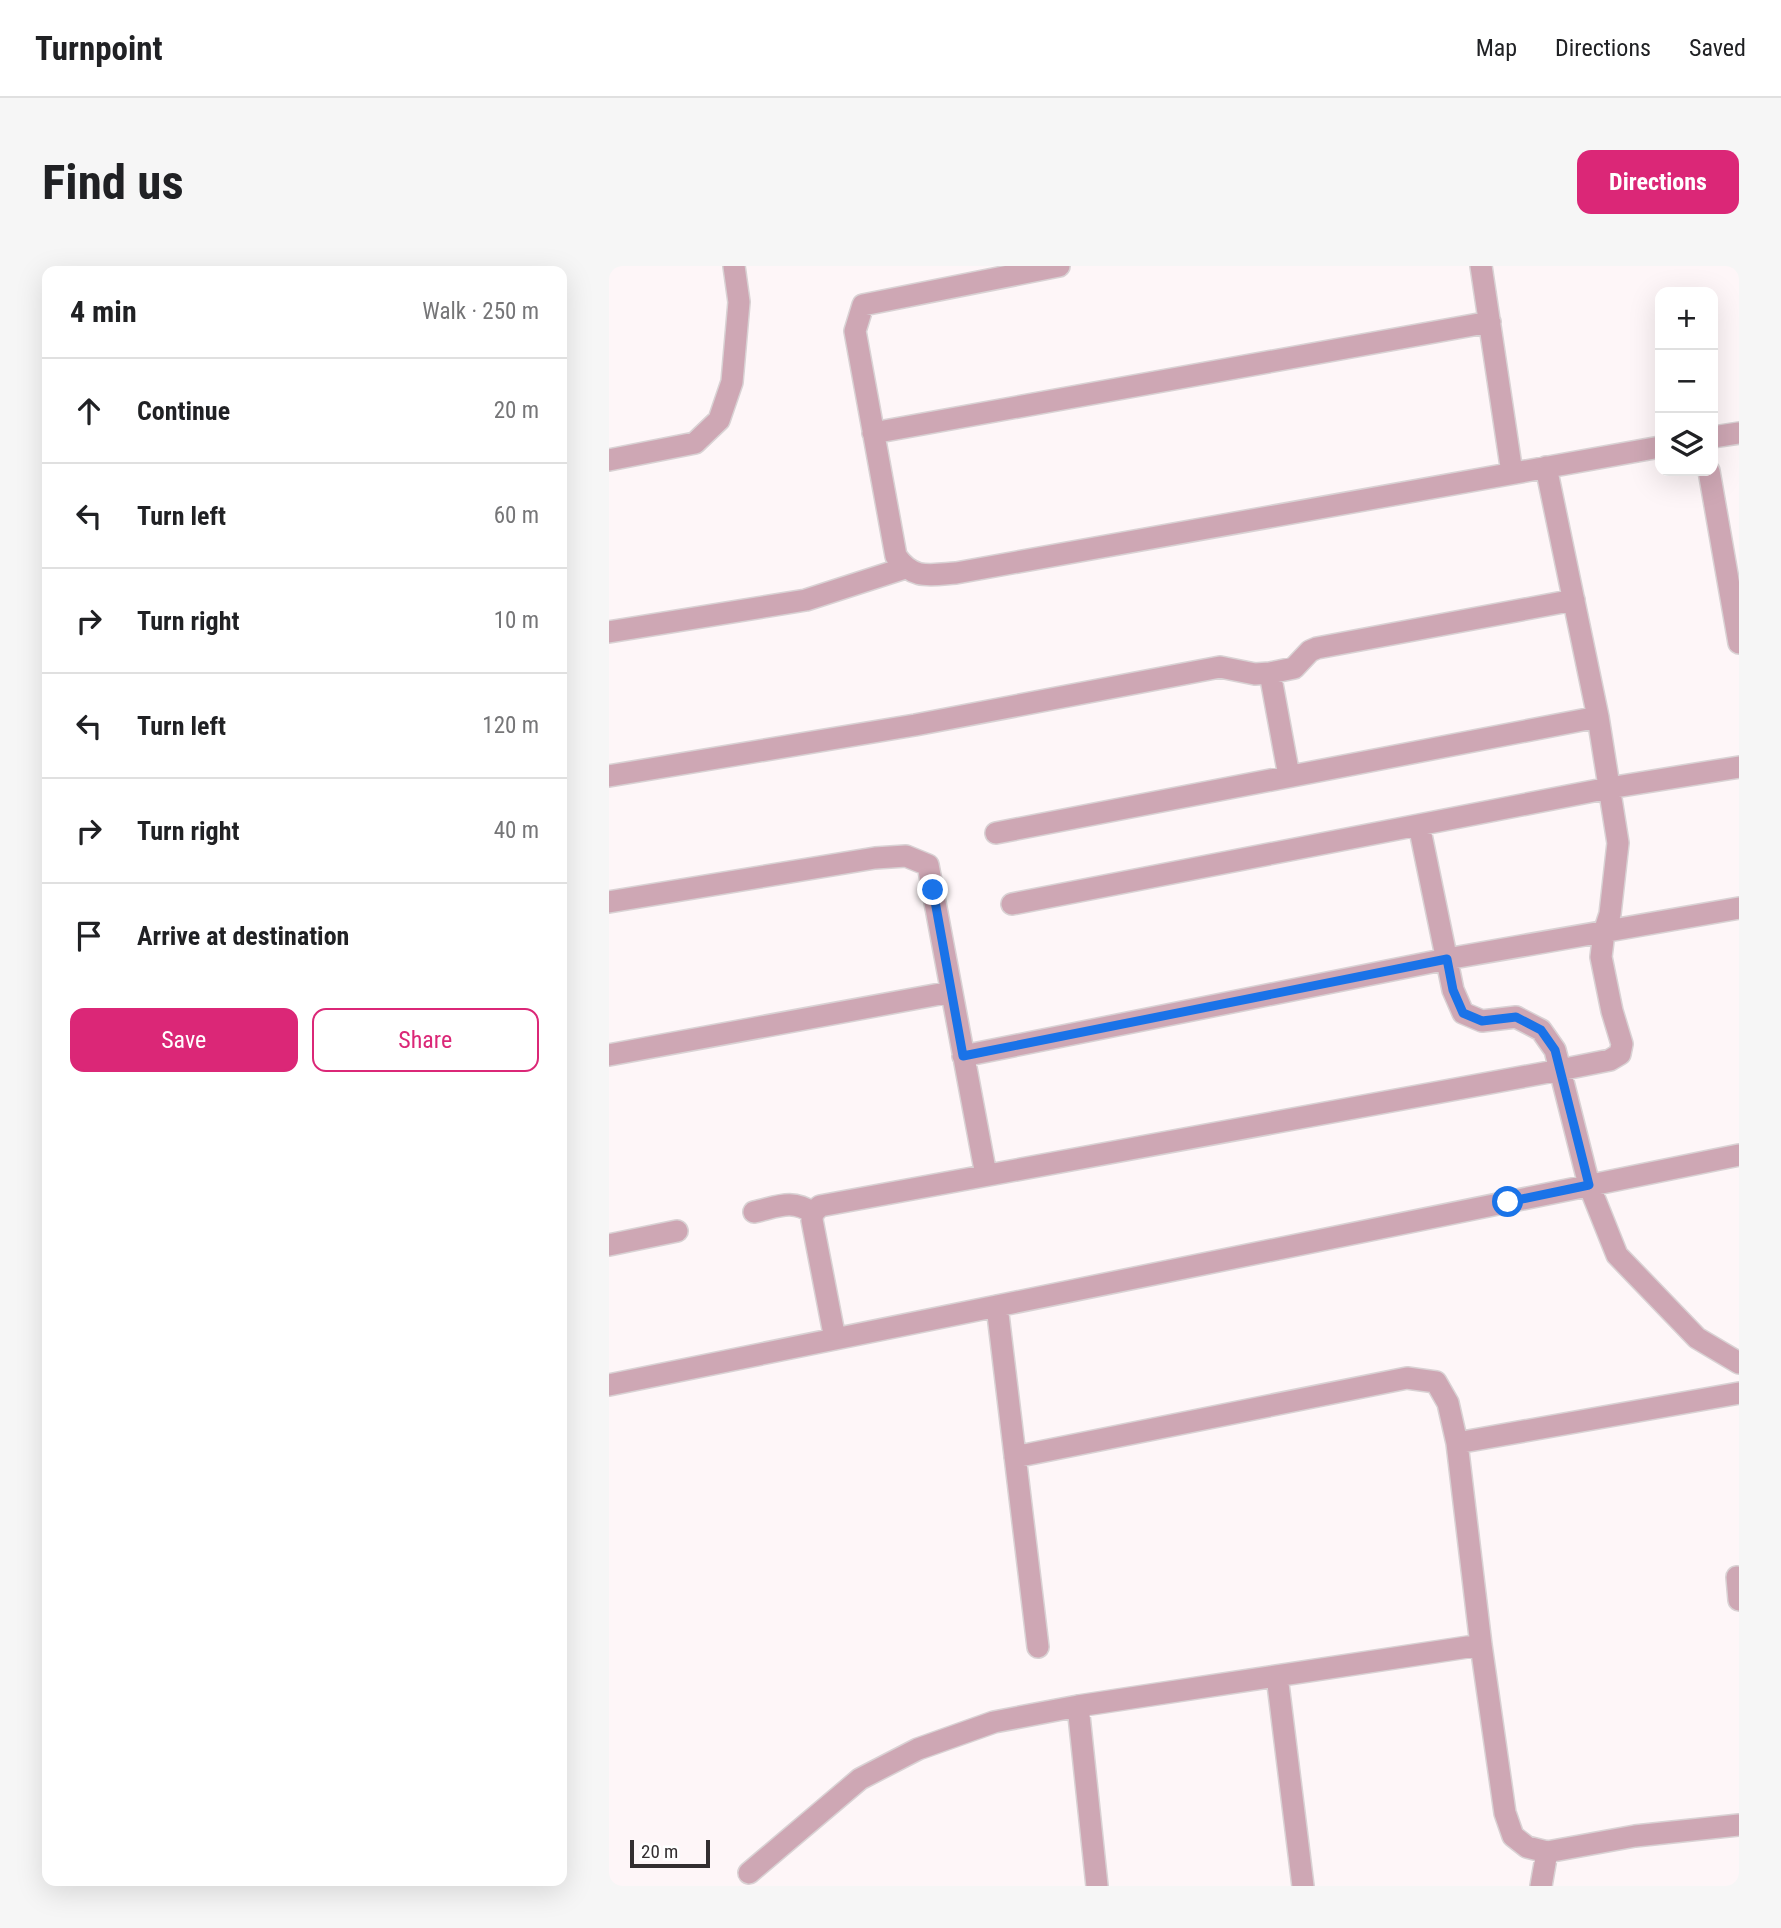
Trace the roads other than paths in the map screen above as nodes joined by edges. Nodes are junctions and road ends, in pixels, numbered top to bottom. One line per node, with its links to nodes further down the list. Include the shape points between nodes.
1 (734, 266): 9 (street, via 739,302 733,382 719,420 695,443)
2 (1059, 266): 5 (street, via 863,305 855,331)
3 (1481, 266): 4 (street)
4 (1490, 323): 5 (street); 11 (street)
5 (873, 433): 13 (street, via 895,555)
6 (1739, 433): 7 (street)
7 (1718, 437)
8 (1655, 448): 10 (street)
9 (609, 460)
10 (1545, 467): 11 (street); 14 (street)
11 (1512, 473): 13 (street, via 956,573 923,576)
12 (1710, 476): 16 (street)
13 (905, 568): 15 (street, via 806,600)
14 (1574, 600): 17 (street, via 1317,648 1294,668); 18 (street)
15 (609, 632)
16 (1739, 643)
17 (1270, 673): 20 (street, via 1220,667 915,725); 21 (street)
18 (1598, 717): 21 (street); 22 (street)
19 (1739, 767): 22 (street)
20 (609, 776)
21 (1289, 776): 24 (street)
22 (1609, 788): 23 (street); 28 (street, via 1618,843)
23 (1419, 825): 26 (street); 29 (street)
24 (996, 833)
25 (609, 902): 30 (street, via 906,856 928,865)
26 (1011, 904)
27 (1739, 908): 28 (street)
28 (1604, 932): 29 (street); 33 (street, via 1601,957 1622,1044 1620,1054)
29 (1447, 959): 32 (street); 33 (street, via 1463,1013 1482,1021 1516,1017 1541,1030 1555,1050)
30 (951, 992): 31 (street); 32 (street)
31 (609, 1055)
32 (963, 1056): 35 (street)
33 (1560, 1070): 35 (street); 36 (street)
34 (1739, 1155): 36 (street)
35 (986, 1175): 38 (street, via 820,1206)
36 (1589, 1185): 41 (street); 43 (street, via 1617,1255 1697,1338)
37 (754, 1212): 38 (street, via 794,1204)
38 (813, 1213): 42 (street)
39 (677, 1231): 40 (street)
40 (609, 1245)
41 (997, 1306): 42 (street); 47 (street)
42 (835, 1339): 44 (street)
43 (1739, 1363)
44 (609, 1385)
45 (1739, 1393): 46 (street)
46 (1457, 1443): 47 (street, via 1448,1403 1436,1382 1407,1378); 50 (street)
47 (1015, 1457): 51 (street)
48 (1737, 1577): 49 (street)
49 (1739, 1600)
50 (1481, 1645): 52 (street); 55 (street, via 1505,1813 1513,1836 1527,1847)
51 (1038, 1647)
52 (1277, 1676): 53 (street); 58 (street)
53 (1078, 1706): 56 (street, via 994,1722 918,1749 860,1779); 57 (street)
54 (1739, 1825): 55 (street, via 1635,1836)
55 (1547, 1852): 59 (street)
56 (749, 1873)
57 (1097, 1886)
58 (1303, 1886)
59 (1541, 1886)

